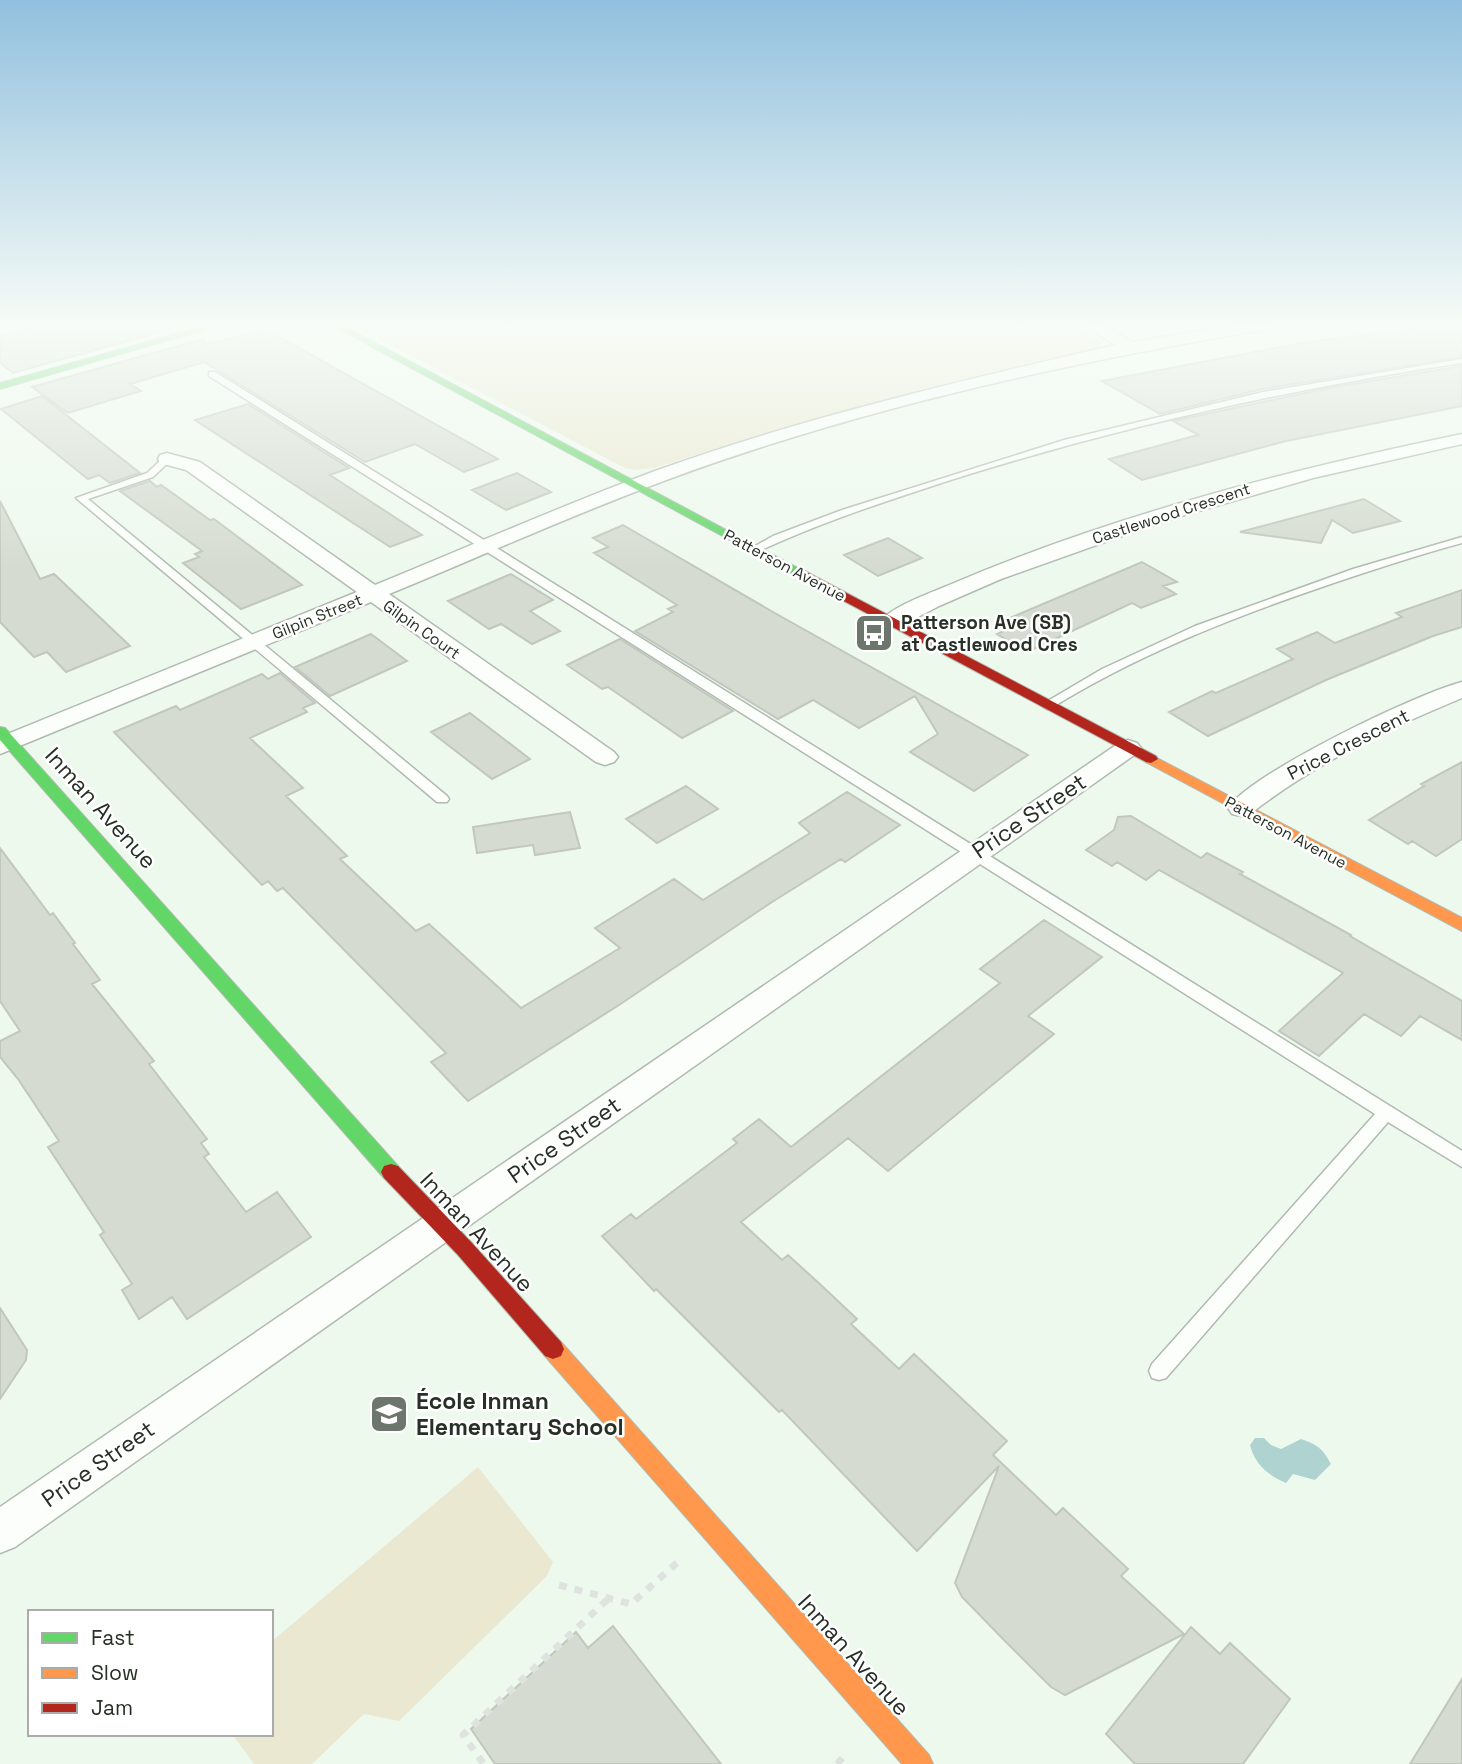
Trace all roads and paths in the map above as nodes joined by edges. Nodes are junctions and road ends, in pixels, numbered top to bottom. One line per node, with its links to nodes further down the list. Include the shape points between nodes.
1 (262, 405): 9 (lane)
2 (486, 405): 7 (street, Patterson Avenue)
3 (887, 405): 7 (street, Gilpin Street)
4 (1211, 405): 10 (lane, via 995,462 876,501)
5 (1462, 439): 12 (street, Castlewood Crescent, via 1251,487 1161,515 1017,565)
6 (167, 459): 11 (street, Gilpin Court, via 193,466); 13 (lane, via 150,475 81,498)
7 (635, 485): 9 (street, Gilpin Street); 10 (street, Patterson Avenue)
8 (1462, 540): 15 (lane, via 1218,620 1113,668)
9 (487, 547): 11 (street, Gilpin Street); 21 (lane)
10 (755, 549): 12 (street, Patterson Avenue)
11 (373, 594): 13 (street, Gilpin Street); 18 (street, Gilpin Court)
12 (891, 622): 15 (street, Patterson Avenue)
13 (253, 642): 16 (street, Gilpin Street); 19 (lane)
14 (1462, 689): 20 (street, Price Crescent, via 1292,772)
15 (1047, 705): 17 (street, Patterson Avenue)
16 (4, 740): 25 (street, Inman Avenue)
17 (1128, 748): 20 (street, Patterson Avenue); 21 (street, Price Street)
18 (605, 757)
19 (442, 799)
20 (1241, 808): 22 (street, Patterson Avenue)
21 (972, 855): 23 (lane); 25 (street, Price Street)
22 (1462, 925)
23 (1386, 1113): 24 (lane); 26 (lane)
24 (1462, 1160)
25 (441, 1226): 27 (street, Price Street); 34 (street, Inman Avenue)
26 (1159, 1371)
27 (0, 1532)
28 (682, 1558): 30 (path, via 631,1604)
29 (559, 1585): 30 (path)
30 (608, 1599): 32 (path, via 463,1735)
31 (845, 1755): 33 (path)
32 (483, 1763)
33 (837, 1764)
34 (920, 1764)

